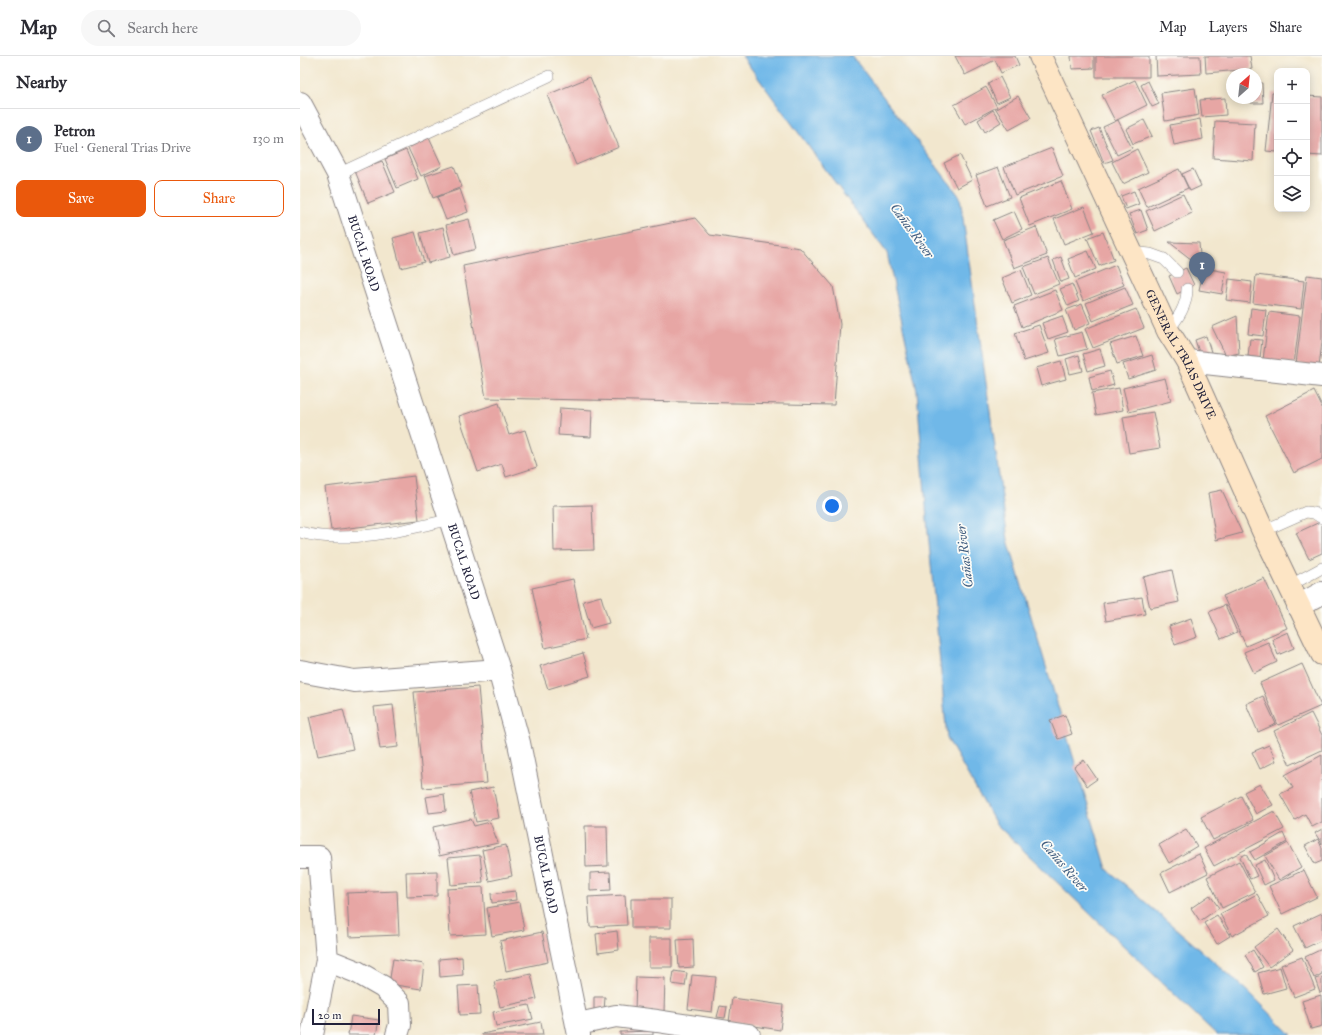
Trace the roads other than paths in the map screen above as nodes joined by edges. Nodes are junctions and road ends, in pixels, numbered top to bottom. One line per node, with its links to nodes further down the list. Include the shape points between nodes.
1 (1040, 56): 5 (main road, GENERAL TRIAS DRIVE)
2 (549, 76): 4 (lane)
3 (300, 103): 4 (street, BUCAL ROAD)
4 (338, 174): 12 (street, BUCAL ROAD)
5 (1131, 252): 6 (lane, via 1164,259); 8 (main road, GENERAL TRIAS DRIVE)
6 (1177, 272)
7 (1187, 289): 8 (lane, via 1182,311)
8 (1168, 331): 9 (main road, GENERAL TRIAS DRIVE)
9 (1186, 361): 10 (street); 13 (main road, GENERAL TRIAS DRIVE)
10 (1322, 376)
11 (1322, 518): 13 (lane, via 1306,512)
12 (451, 519): 14 (lane, via 404,530 341,537); 20 (street, BUCAL ROAD)
13 (1263, 531): 16 (main road, GENERAL TRIAS DRIVE)
14 (300, 532)
15 (1322, 568): 16 (lane)
16 (1289, 586): 18 (main road, GENERAL TRIAS DRIVE)
17 (1322, 593): 18 (street)
18 (1298, 606): 19 (main road, GENERAL TRIAS DRIVE)
19 (1322, 654)
20 (499, 670): 21 (street, via 354,681); 24 (street, BUCAL ROAD, via 519,743)
21 (300, 671)
22 (300, 858): 23 (street, via 319,857)
23 (327, 960): 25 (street); 26 (street, via 364,976 383,988 399,1003 400,1025)
24 (578, 1029): 27 (street, via 616,1016)
25 (312, 1035)
26 (397, 1035)
27 (749, 1035)

